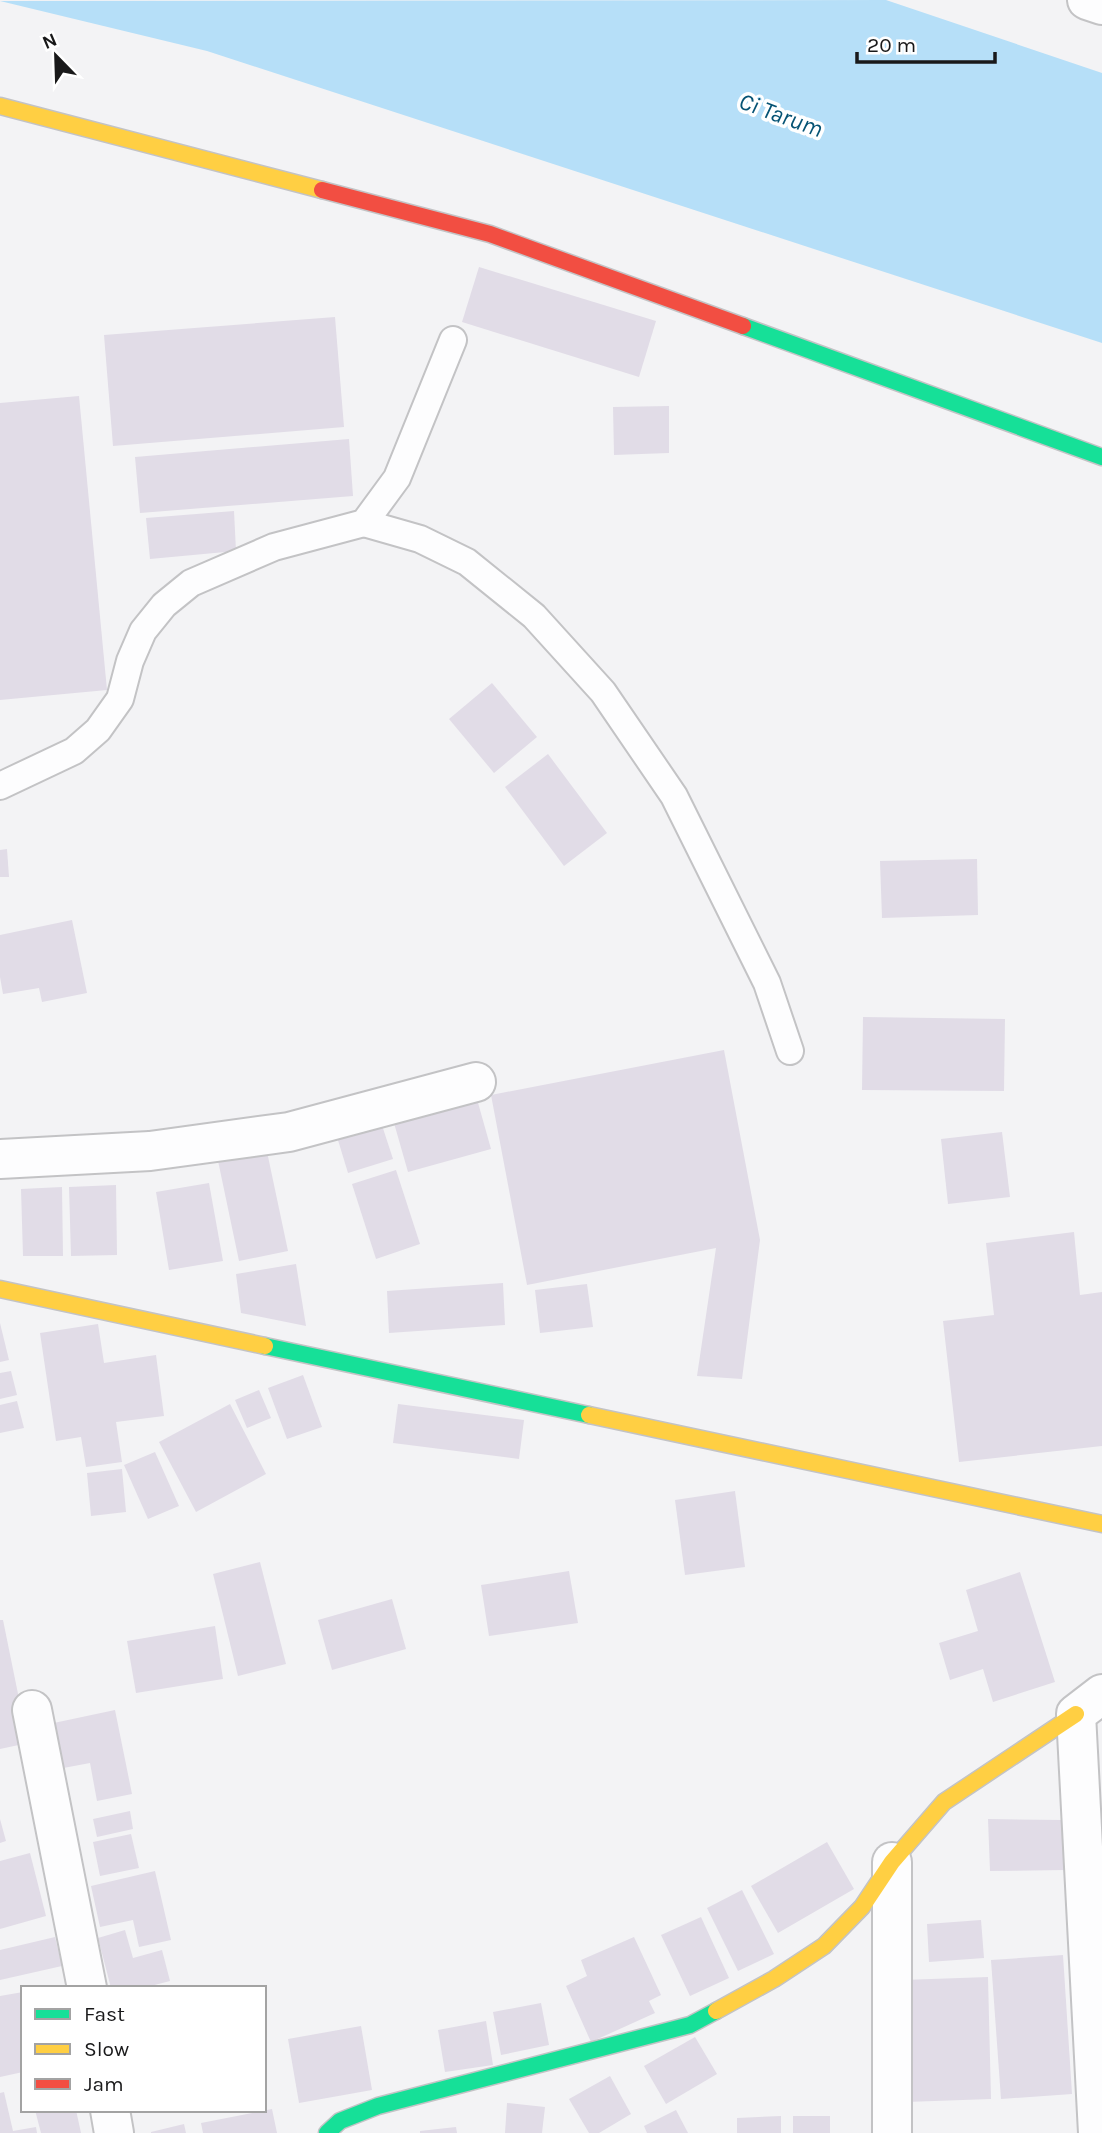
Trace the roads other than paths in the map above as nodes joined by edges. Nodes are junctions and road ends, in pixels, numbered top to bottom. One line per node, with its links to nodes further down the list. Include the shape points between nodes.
1 (1087, 0): 2 (street)
2 (1102, 5)
3 (0, 106): 5 (street, via 490,234)
4 (453, 340): 6 (lane, via 397,478)
5 (1102, 457)
6 (363, 523): 7 (lane, via 274,547 191,583 164,605 143,631 120,699 98,730 74,751); 8 (lane, via 419,539 467,562 534,616 603,692 674,796 767,983)
7 (0, 786)
8 (790, 1051)
9 (476, 1082): 10 (street, via 289,1132 150,1151)
10 (0, 1159)
11 (0, 1289): 12 (street)
12 (1102, 1524)
13 (1089, 1704): 15 (street, via 944,1802); 21 (street)
14 (32, 1710): 16 (street)
15 (892, 1862): 19 (street, via 862,1907 824,1947 690,2025 379,2106 340,2122); 20 (street)
16 (87, 1986)
17 (110, 2112): 18 (street)
18 (114, 2133)
19 (327, 2133)
20 (892, 2133)
21 (1098, 2133)

